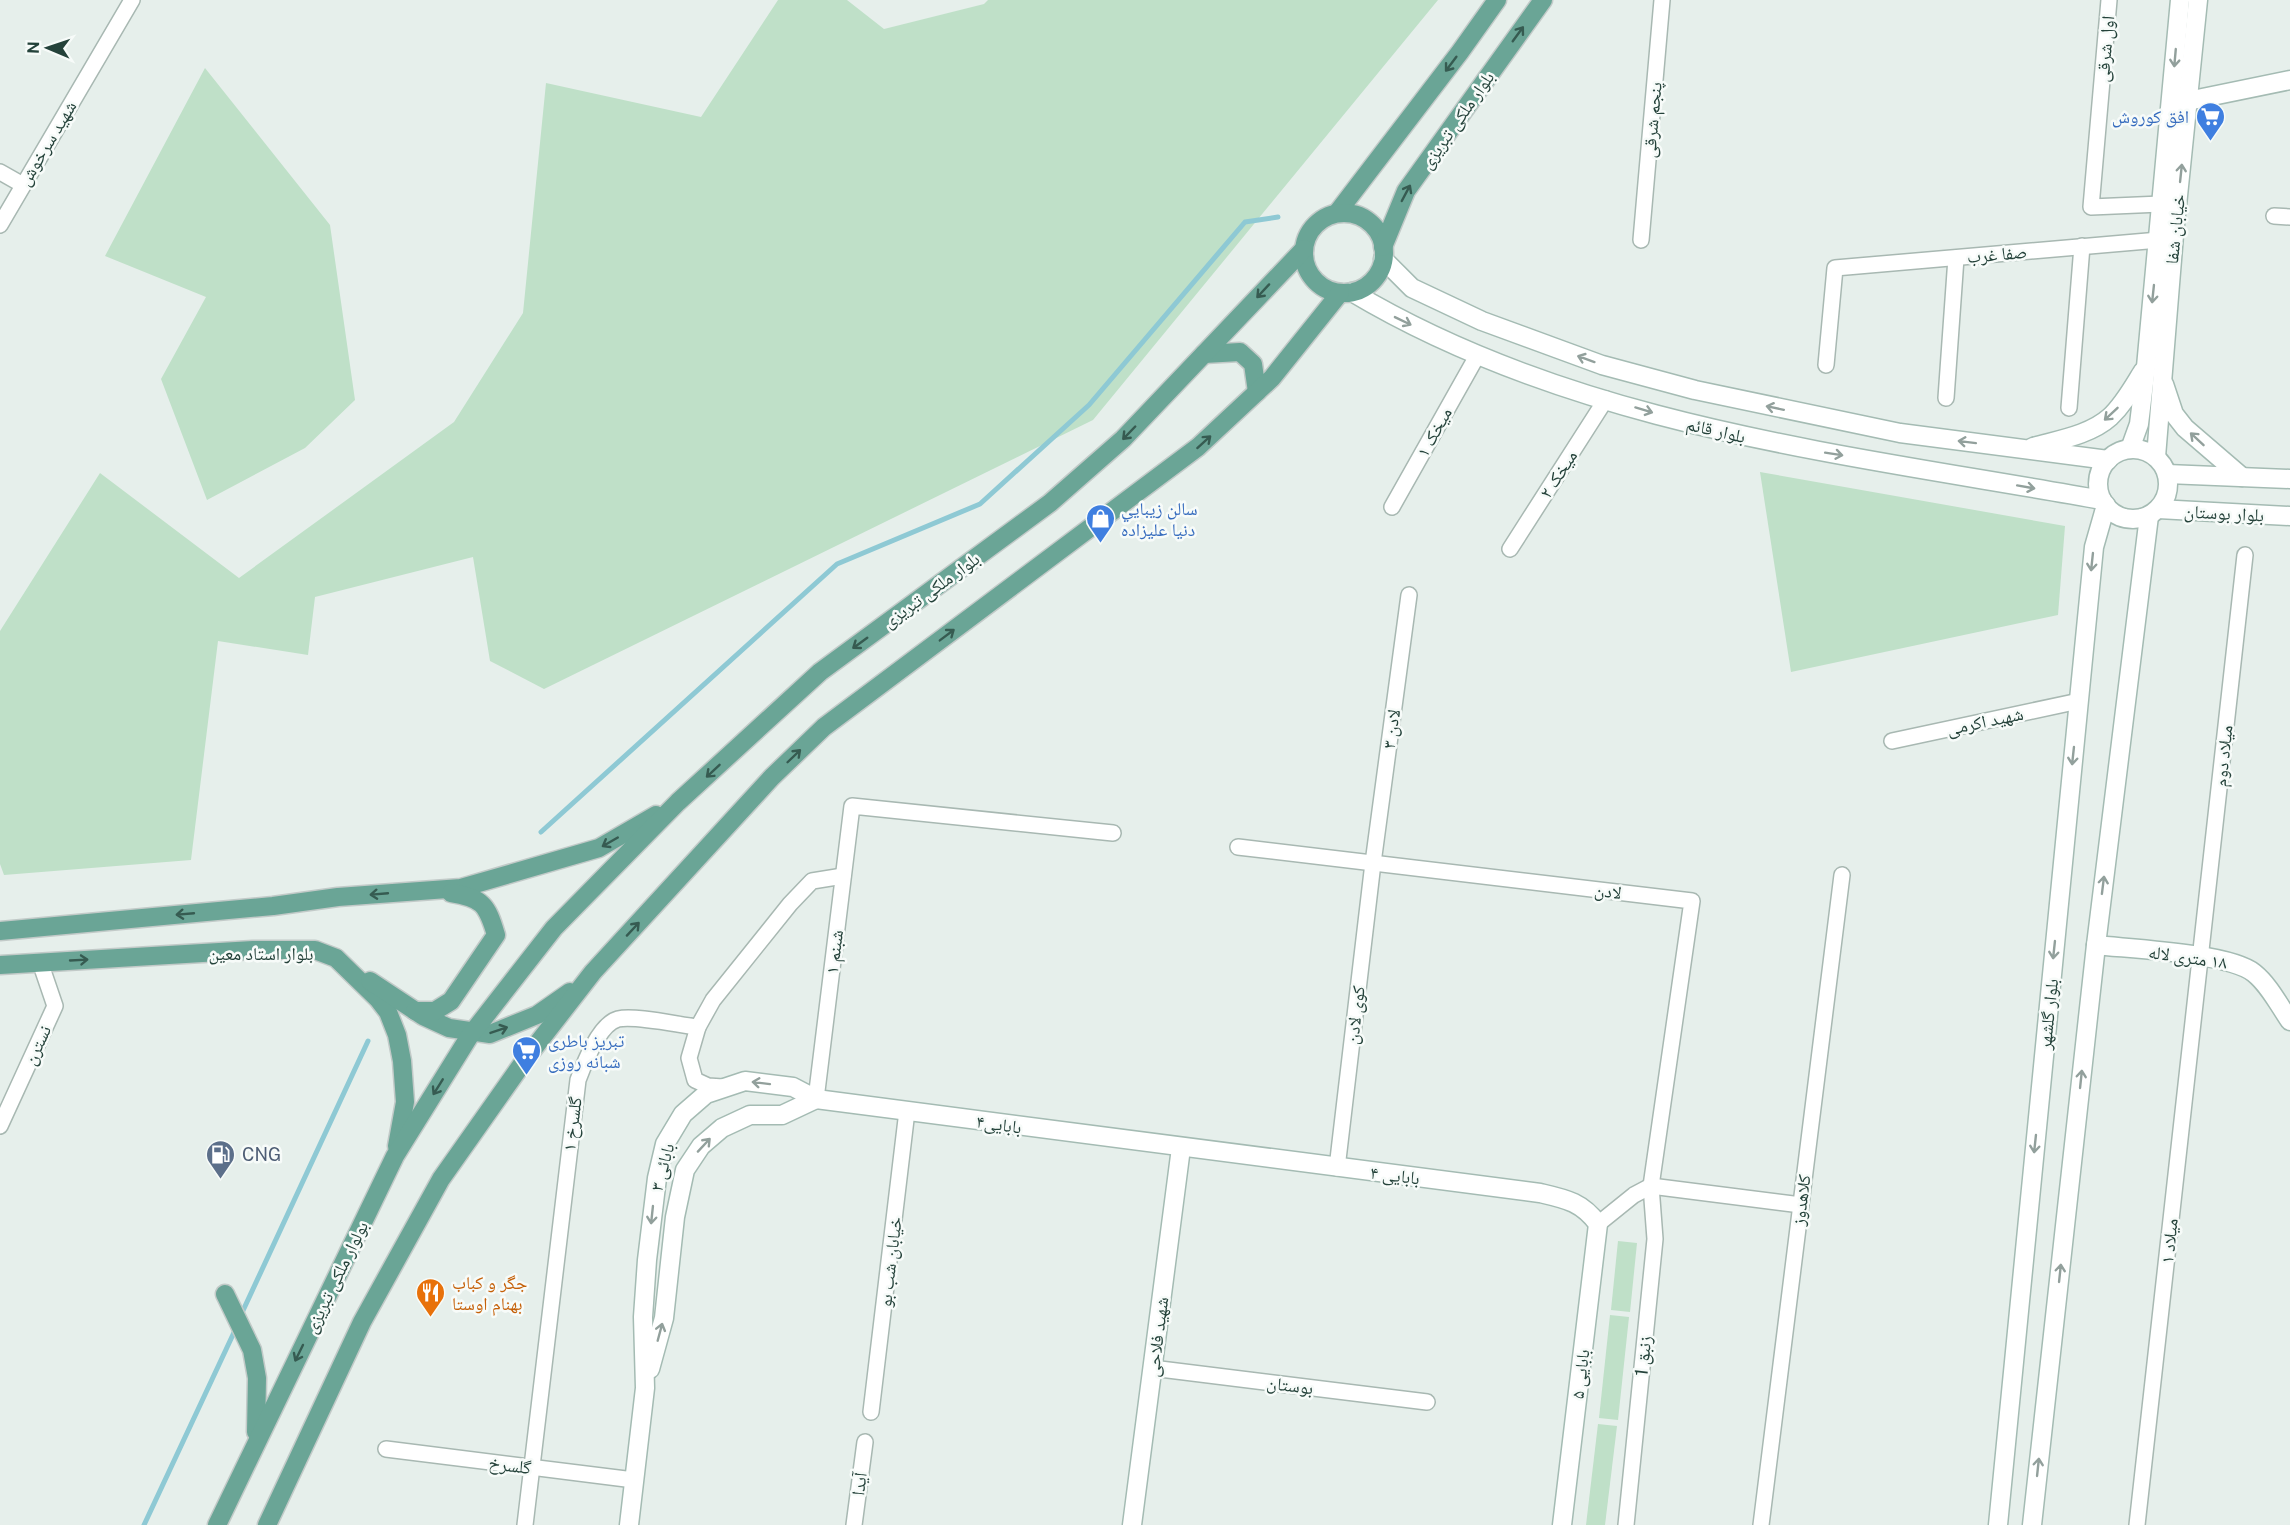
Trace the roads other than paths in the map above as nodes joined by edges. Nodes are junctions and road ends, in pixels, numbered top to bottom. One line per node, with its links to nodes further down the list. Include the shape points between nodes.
1 (132, 0): 12 (street, شهید سرخوش)
2 (1497, 0): 14 (main road, بلوار ملکى تبریزى, one-way to 14)
3 (1543, 0): 22 (main road, بلوار ملکى تبریزى, one-way to 3, via 1406,191)
4 (1662, 0): 18 (street, پنجم شرقی)
5 (2109, 0): 13 (street, اول شرقی, via 2091,207)
6 (2180, 0): 10 (main road, خیابان شفا, one-way to 10)
7 (2198, 0): 9 (main road, خیابان شفا)
8 (2290, 80): 9 (main road)
9 (2189, 101): 10 (main road); 29 (main road, خیابان شفا, one-way to 9)
10 (2170, 105): 13 (main road, خیابان شفا)
11 (0, 172): 12 (street)
12 (22, 185): 17 (street, شهید سرخوش)
13 (2161, 204): 19 (main road, خیابان شفا)
14 (1337, 213): 21 (main road, via 1314,225); 22 (main road, via 1362,216 1372,224 1380,235)
15 (2274, 216): 16 (street)
16 (2290, 217)
17 (0, 225)
18 (1641, 240)
19 (2159, 240): 20 (street, صفا غرب); 28 (main road, خیابان شفا, one-way to 28)
20 (2082, 246): 23 (street, صفا غرب); 33 (street)
21 (1304, 249): 24 (main road, via 1304,261 1313,278 1328,290); 25 (main road, بلوار ملکى تبریزى, one-way to 25)
22 (1383, 253): 24 (main road, via 1380,270 1373,280 1363,288); 35 (main road, بلوار قائم, one-way to 22, via 1900,434 1695,390 1602,365 1482,321 1412,288)
23 (1956, 258): 27 (street, صفا غرب, via 1835,268); 31 (street)
24 (1346, 292): 26 (main road, بلوار قائم, one-way to 26); 30 (main road)
25 (1204, 354): 30 (main road, via 1240,352 1253,364); 50 (main road, بلوار ملکى تبریزى, one-way to 50, via 1123,439 1050,503 820,672)
26 (1477, 356): 32 (main road, بلوار قائم); 42 (street, میخک ۱)
27 (1826, 365)
28 (2146, 367): 34 (main road, خیابان شفا, via 2139,424); 35 (main road, one-way to 35, via 2109,418 2089,430)
29 (2162, 377): 36 (main road, خیابان شفا); 39 (main road, one-way to 29, via 2185,428 2174,414)
30 (1257, 392): 63 (main road, one-way to 30, via 772,777 824,727 1198,447)
31 (1947, 398)
32 (1606, 399): 41 (main road, بلوار قائم, one-way to 41, via 1685,423 1774,443); 45 (street, میخک ۲)
33 (2069, 408)
34 (2130, 449): 36 (main road); 37 (main road)
35 (2025, 450): 37 (main road, بلوار قائم)
36 (2156, 457): 38 (main road)
37 (2108, 460): 41 (main road, via 2098,479)
38 (2167, 474): 39 (main road, بلوار بوستان); 43 (main road, via 2167,496)
39 (2241, 477): 40 (main road, بلوار بوستان)
40 (2290, 479)
41 (2104, 503): 43 (main road, via 2119,517 2130,520); 48 (main road, بلوار گلشهر, one-way to 48, via 2094,547)
42 (1392, 507)
43 (2153, 513): 44 (main road, بلوار بوستان); 58 (main road, one-way to 43)
44 (2290, 516)
45 (1510, 549)
46 (2245, 555): 59 (street, میلاد دوم)
47 (1409, 595): 53 (street, لادن ۳)
48 (2079, 701): 49 (street, شهید اکرمی); 97 (main road, بلوار گلشهر, one-way to 97)
49 (1892, 741)
50 (678, 802): 56 (main road, one-way to 56, via 599,848 470,886); 67 (main road, بلوار ملکى تبریزى, via 554,928)
51 (1113, 833): 55 (street, شبنم ۱, via 852,806)
52 (1238, 847): 53 (street, لادن)
53 (1373, 863): 74 (street, کوی لادن); 75 (street, لادن, via 1692,901)
54 (1842, 875): 76 (street, کلاهدوز)
55 (843, 876): 66 (street, via 812,881 713,1000); 69 (street, شبنم ۱)
56 (434, 890): 57 (main road, one-way to 57); 64 (main road, via 474,897 490,913 496,935 451,1001 435,1011)
57 (0, 931)
58 (2096, 945): 59 (main road, ١٨ متری لاله); 98 (main road, one-way to 58)
59 (2200, 957): 65 (main road, ١٨ متری لاله, via 2229,961 2255,974); 99 (street, میلاد ۱)
60 (336, 958): 61 (main road, بلوار استاد معین, one-way to 60, via 253,950 315,950); 64 (main road); 73 (main road, بلوار استاد معین, via 378,999 397,1035 405,1102)
61 (40, 962): 62 (main road, بلوار استاد معین); 71 (street, نسترن, via 55,1006)
62 (0, 965)
63 (589, 977): 64 (main road, one-way to 63, via 449,1028 490,1034 537,1015); 89 (main road, via 527,1057 435,1189 362,1322)
64 (416, 1011)
65 (2290, 1021)
66 (698, 1027): 68 (street, via 689,1058 695,1080); 86 (street, گلسرخ ۱, via 617,1019 603,1031 587,1055 578,1080)
67 (469, 1037): 73 (main road, بولوار ملکی تبریزی, one-way to 73)
68 (726, 1087): 69 (main road, بابائی ۳, one-way to 68, via 793,1087 745,1081); 80 (main road, بابائی ۳, one-way to 80, via 706,1094 683,1114 665,1144 647,1260 643,1317)
69 (816, 1099): 70 (main road, بابایی۴); 80 (main road, بابائی ۳, one-way to 69, via 664,1318 675,1217 685,1170 701,1146 722,1128 750,1115 782,1115)
70 (907, 1111): 72 (main road, بابایی۴); 82 (street, خیابان شب بو)
71 (0, 1126)
72 (1181, 1148): 74 (main road, بابایی ۴); 79 (main road, شهید فلاحی)
73 (395, 1156): 85 (main road, بولوار ملکی تبریزی, one-way to 85)
74 (1337, 1168): 77 (main road, بابایی ۴, via 1540,1193 1570,1200 1589,1211)
75 (1651, 1186): 76 (street); 77 (street); 95 (street, زنبق 1, via 1655,1239)
76 (1801, 1205): 96 (street, کلاهدوز)
77 (1598, 1224): 94 (main road, ۵ بابایی)
78 (225, 1294): 85 (main road, via 252,1350 257,1377 257,1426)
79 (1152, 1368): 81 (street, بوستان); 93 (main road, شهید فلاحی)
80 (645, 1388): 87 (main road, بابائی ۳)
81 (1427, 1402)
82 (871, 1412)
83 (865, 1442): 92 (street, آیدا)
84 (386, 1449): 86 (street, گلسرخ)
85 (248, 1458): 88 (main road, بولوار ملکی تبریزی)
86 (532, 1467): 87 (street, گلسرخ); 90 (street)
87 (634, 1480): 91 (main road, بابائی ۳)
88 (217, 1525)
89 (267, 1525)
90 (525, 1525)
91 (629, 1525)
92 (854, 1525)
93 (1132, 1525)
94 (1562, 1525)
95 (1626, 1525)
96 (1761, 1525)
97 (1998, 1525)
98 (2032, 1525)
99 (2137, 1525)

